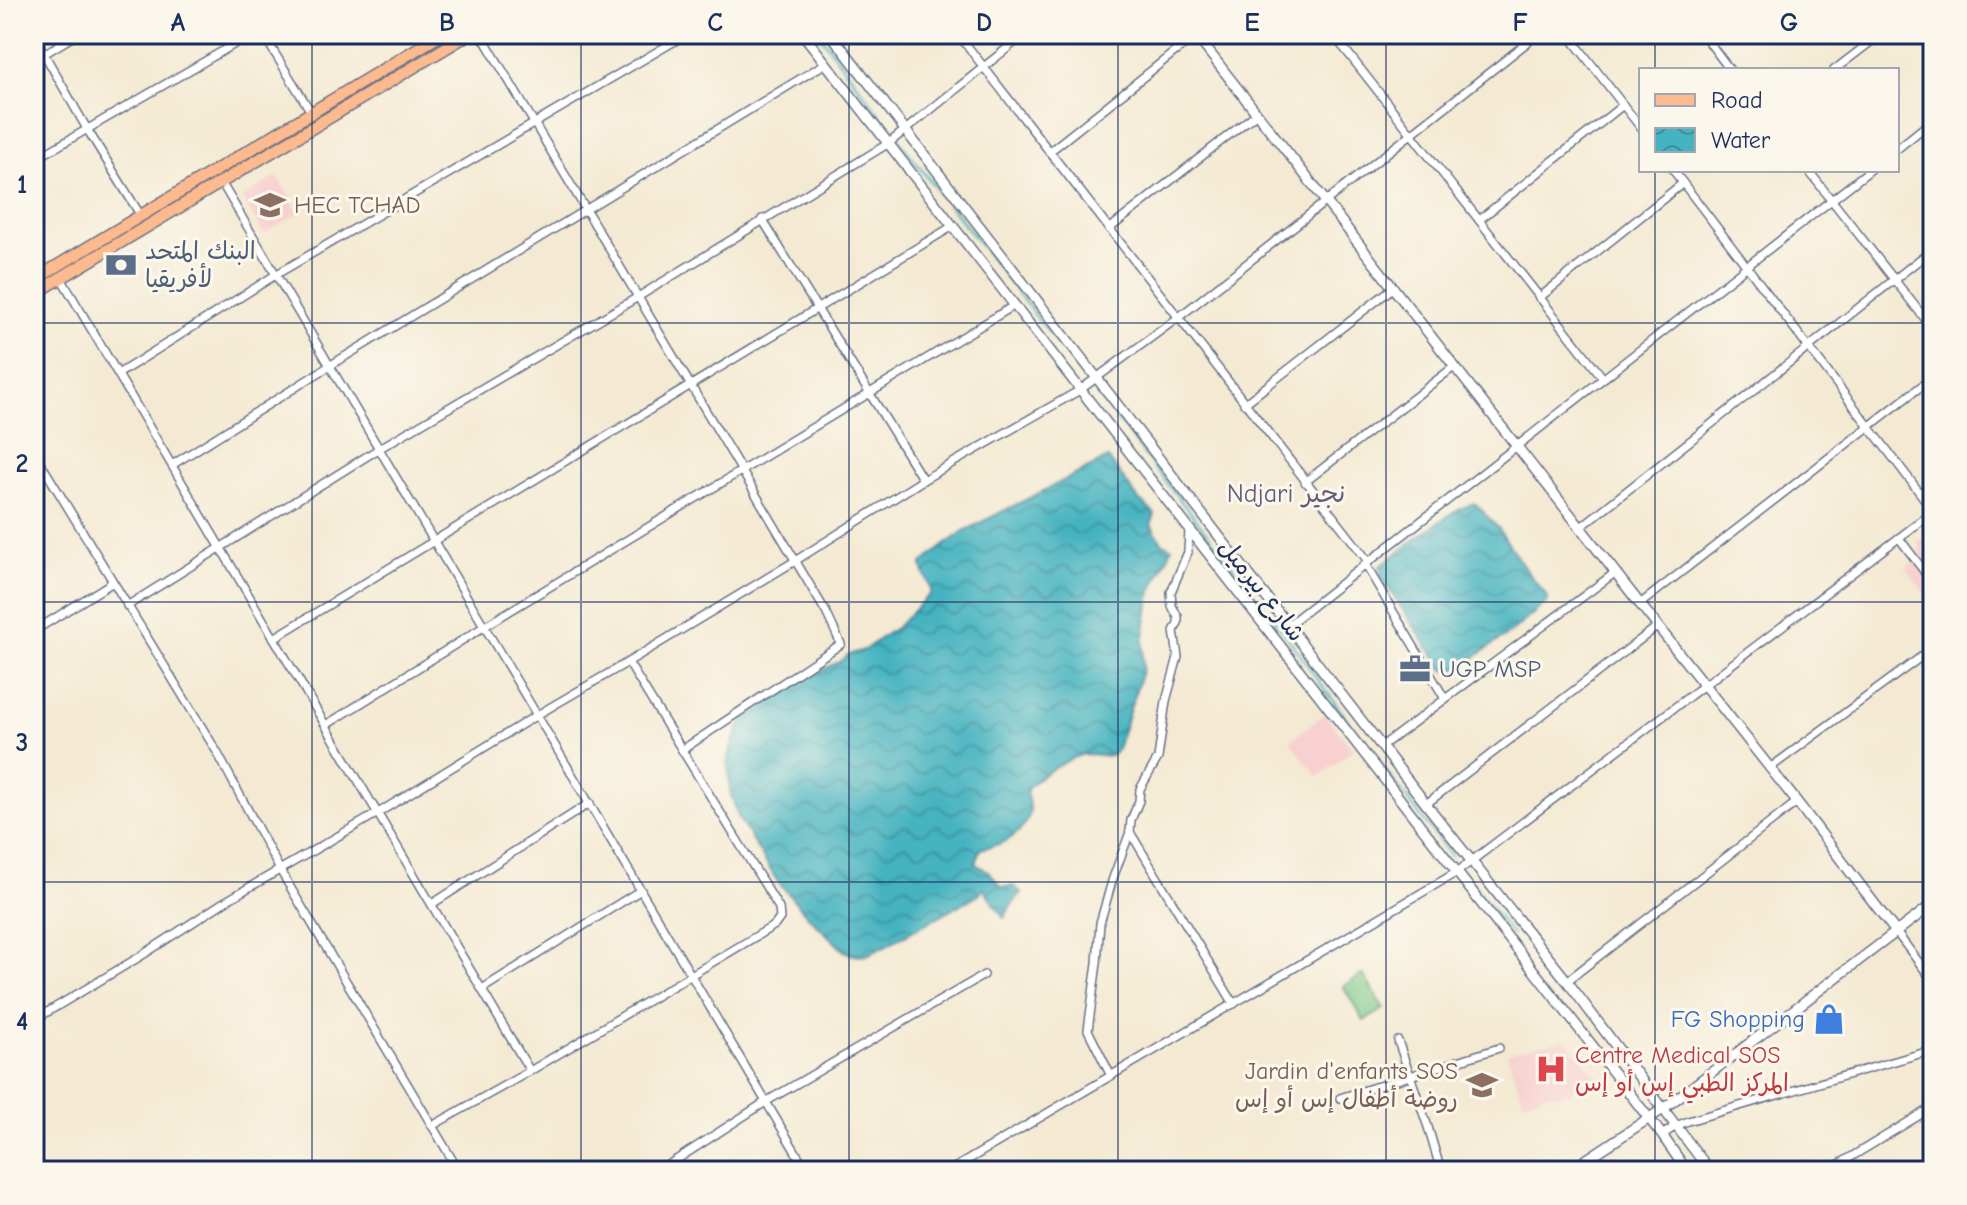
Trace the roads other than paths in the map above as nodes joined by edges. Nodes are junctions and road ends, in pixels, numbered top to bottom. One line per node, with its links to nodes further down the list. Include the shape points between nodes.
1 (77, 34): 22 (street)
2 (252, 34): 34 (street)
3 (263, 34): 29 (street)
4 (469, 34): 21 (main road)
5 (481, 34): 32 (street)
6 (687, 34): 32 (street)
7 (803, 34): 24 (street, شارع بيرميل)
8 (831, 34): 36 (street, شارع بيرميل)
9 (958, 34): 25 (street)
10 (1025, 34): 25 (street)
11 (1333, 34): 20 (street)
12 (1357, 34): 20 (street)
13 (1538, 34): 35 (street)
14 (1568, 34): 28 (street)
15 (1881, 34): 27 (street)
16 (1196, 35): 30 (street); 38 (street)
17 (34, 36): 22 (street)
18 (435, 36): 21 (street); 29 (main road)
19 (1708, 36): 26 (street)
20 (1342, 46): 35 (street)
21 (439, 51): 43 (main road)
22 (44, 54): 23 (street); 34 (street)
23 (34, 60)
24 (826, 63): 36 (street, شارع بيرميل); 47 (street)
25 (984, 67): 36 (street); 38 (street)
26 (1729, 68)
27 (1837, 68)
28 (1623, 105): 33 (street); 50 (street)
29 (311, 112): 48 (main road)
30 (1257, 113): 46 (street); 52 (street)
31 (1933, 120): 37 (street)
32 (534, 125): 47 (street); 55 (street)
33 (1639, 125)
34 (87, 129): 39 (street); 48 (street)
35 (1410, 134): 46 (street); 50 (street)
36 (896, 137): 49 (street); 51 (street, شارع بيرميل); 73 (street, شارع بيرميل)
37 (1899, 147)
38 (1049, 152): 52 (street)
39 (34, 160)
40 (1675, 172): 44 (street)
41 (1810, 172): 45 (street)
42 (1867, 172): 45 (street)
43 (221, 181): 55 (street); 56 (main road)
44 (1683, 183): 54 (street); 62 (street)
45 (1832, 200): 54 (street); 57 (street)
46 (1326, 201): 59 (street); 65 (street)
47 (585, 209): 61 (street); 68 (street)
48 (141, 216): 58 (main road)
49 (762, 219): 61 (street); 64 (street)
50 (1479, 220): 62 (street)
51 (953, 226): 63 (street, شارع بيرميل); 64 (street)
52 (1109, 229): 65 (street)
53 (1933, 249): 57 (street)
54 (1748, 267): 67 (street); 72 (street)
55 (277, 274): 68 (street); 70 (street)
56 (61, 278): 60 (main road); 70 (street)
57 (1894, 279): 66 (street); 67 (street)
58 (34, 280)
59 (1394, 287): 69 (street); 76 (street)
60 (34, 294)
61 (638, 297): 74 (street); 79 (street)
62 (1539, 298): 72 (street)
63 (1015, 305): 73 (street, شارع بيرميل); 75 (street)
64 (817, 308): 74 (street); 75 (street)
65 (1179, 317): 73 (street); 76 (street)
66 (1933, 329)
67 (1808, 347): 77 (street); 86 (street)
68 (331, 365): 79 (street); 81 (street)
69 (1455, 366): 78 (street); 84 (street)
70 (118, 374): 81 (street)
71 (1933, 377): 77 (street)
72 (1603, 378): 78 (street)
73 (1089, 384): 83 (street); 87 (street, شارع بيرميل); 98 (street, شارع بيرميل)
74 (691, 386): 82 (street); 89 (street)
75 (869, 394): 82 (street); 83 (street)
76 (1244, 404): 84 (street)
77 (1869, 426): 85 (street); 96 (street)
78 (1517, 445): 86 (street); 92 (street)
79 (380, 448): 89 (street); 90 (street)
80 (34, 452): 94 (street)
81 (172, 465): 90 (street)
82 (742, 471): 91 (street); 99 (street)
83 (923, 480): 91 (street)
84 (1305, 482): 92 (street)
85 (1933, 511): 88 (street)
86 (1581, 527): 93 (street)
87 (1189, 529): 116 (street, via 1188,552 1171,592 1178,657 1158,758 1140,789); 117 (street, شارع بيرميل)
88 (1899, 538): 95 (street); 105 (street)
89 (434, 539): 99 (street); 102 (street)
90 (220, 548): 97 (street); 102 (street)
91 (795, 561): 104 (street); 110 (street, via 841,644)
92 (1366, 563): 98 (street); 106 (street)
93 (1616, 572): 96 (street); 106 (street)
94 (113, 582): 97 (street); 101 (street)
95 (1933, 583)
96 (1640, 604): 100 (street)
97 (127, 606): 118 (street, via 217,752)
98 (1288, 625): 109 (street, شارع بيرميل)
99 (485, 626): 107 (street); 108 (street)
100 (1658, 626): 105 (street); 114 (street)
101 (34, 631)
102 (274, 638): 108 (street)
103 (1933, 648): 111 (street)
104 (628, 662): 107 (street); 110 (street)
105 (1704, 684): 111 (street); 117 (street)
106 (1445, 699): 109 (street)
107 (537, 715): 113 (street); 115 (street)
108 (326, 725): 115 (street)
109 (1382, 746): 114 (street, شارع بيرميل)
110 (682, 750): 123 (street, via 779,908 780,918)
111 (1770, 768): 112 (street)
112 (1797, 802): 122 (street); 125 (street)
113 (590, 803): 119 (street); 120 (street)
114 (1426, 804): 117 (street, شارع بيرميل)
115 (378, 813): 118 (street); 120 (street)
116 (1130, 832): 128 (street); 134 (street, via 1100,923 1088,1021)
117 (1464, 866): 125 (street, شارع بيرميل); 128 (street); 140 (street, شارع بيرميل)
118 (280, 870): 129 (street); 141 (street)
119 (641, 890): 123 (street); 127 (street)
120 (432, 904): 127 (street)
121 (1933, 904): 122 (street)
122 (1896, 932): 126 (street); 139 (street)
123 (691, 975): 133 (street); 137 (street)
124 (984, 975): 137 (street)
125 (1567, 981): 139 (street, شارع بيرميل)
126 (1933, 981)
127 (482, 989): 133 (street)
128 (1234, 1004): 134 (street)
129 (34, 1020)
130 (1398, 1041): 135 (street)
131 (1499, 1048): 135 (street)
132 (1933, 1050): 142 (street)
133 (530, 1071): 141 (street)
134 (1111, 1076): 149 (street)
135 (1411, 1076): 136 (street); 150 (street)
136 (1340, 1098)
137 (767, 1101): 147 (street); 148 (street)
138 (1933, 1107): 154 (street)
139 (1663, 1109): 140 (street); 142 (street, شارع بيرميل)
140 (1649, 1119): 143 (street, شارع بيرميل); 151 (street)
141 (432, 1126): 146 (street)
142 (1676, 1126): 143 (street); 153 (street, شارع بيرميل)
143 (1662, 1135): 152 (street, شارع بيرميل)
144 (34, 1155): 145 (street)
145 (44, 1171)
146 (459, 1171)
147 (659, 1171)
148 (807, 1171)
149 (949, 1171)
150 (1441, 1171)
151 (1569, 1171)
152 (1687, 1171)
153 (1710, 1171)
154 (1828, 1171)

